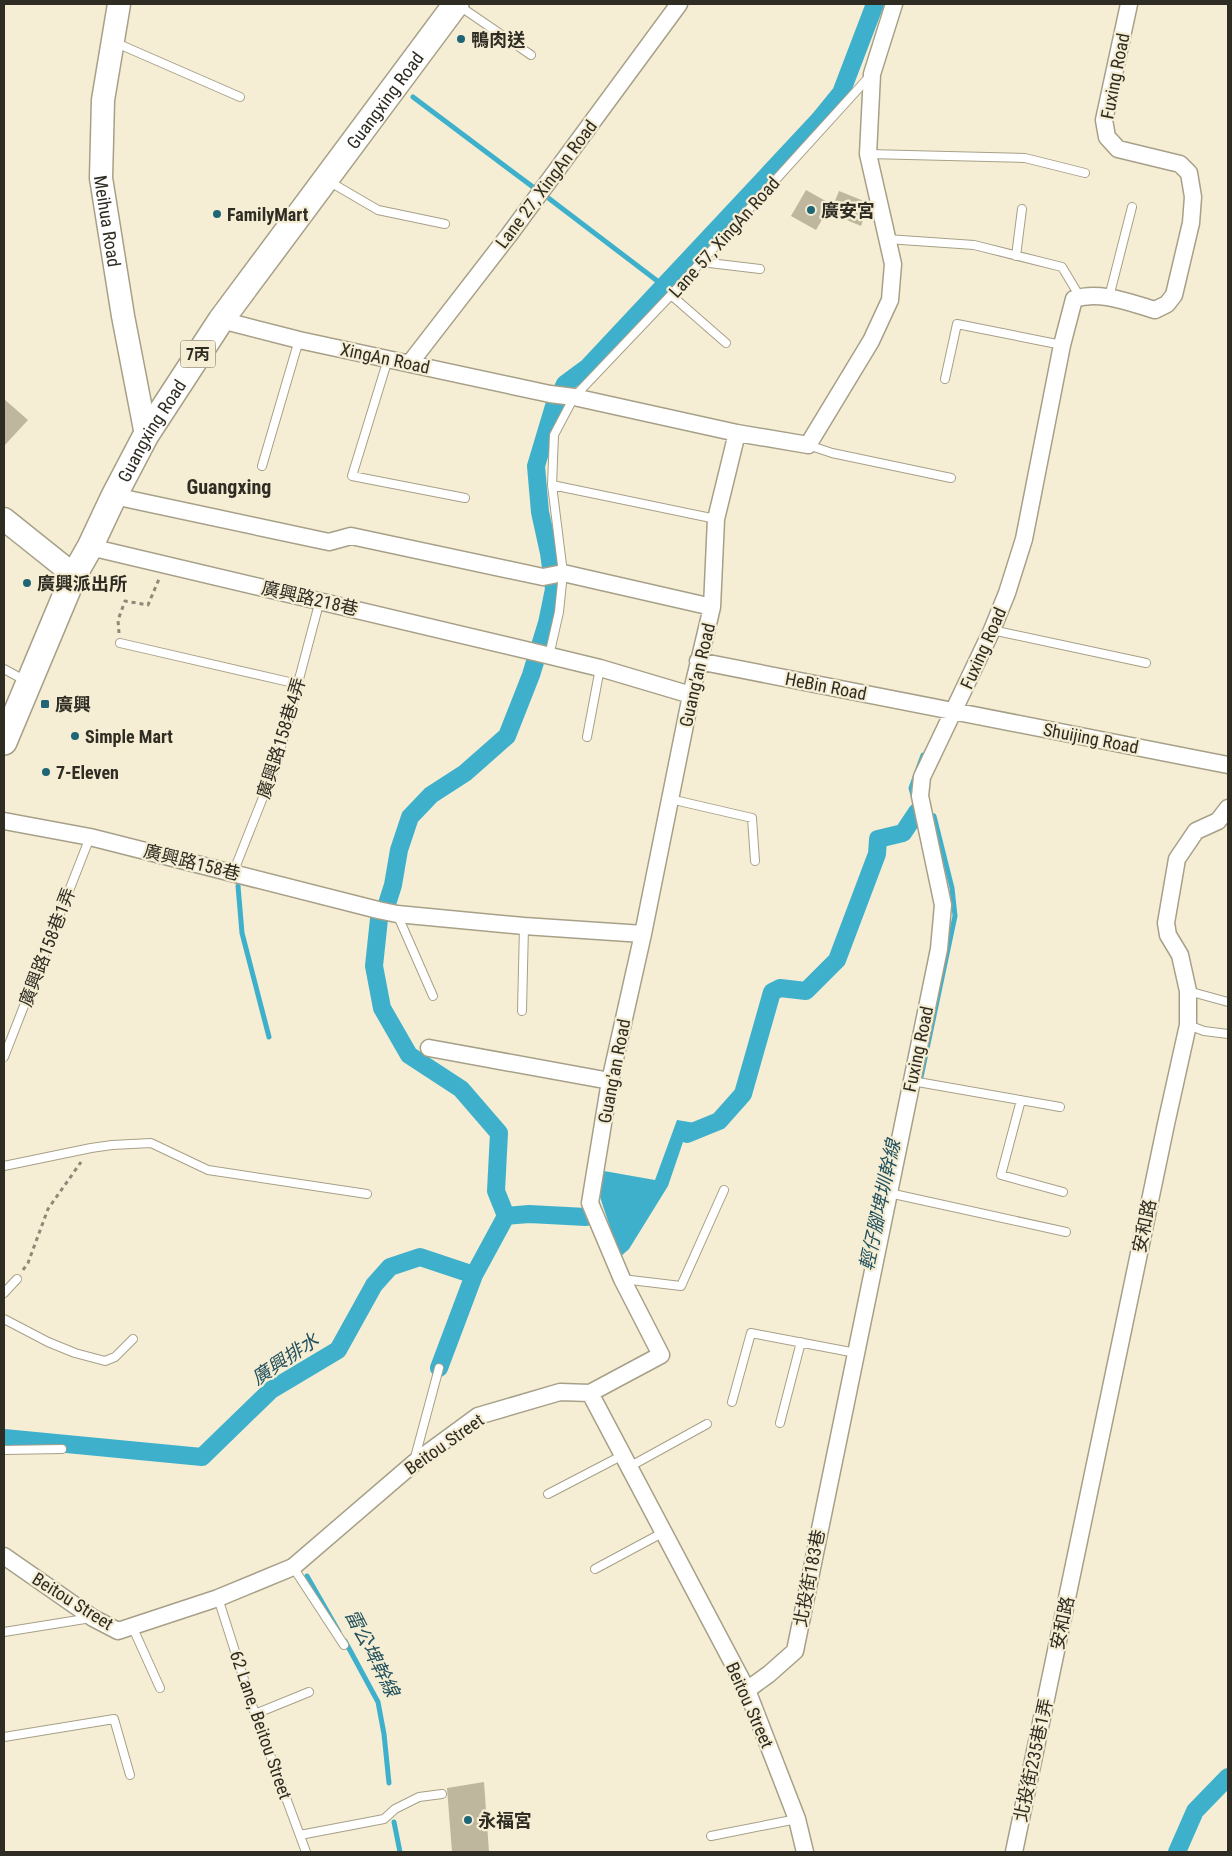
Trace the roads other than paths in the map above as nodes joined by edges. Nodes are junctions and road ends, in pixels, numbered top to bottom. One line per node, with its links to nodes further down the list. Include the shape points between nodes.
1 (119, 4): 6 (street, Meihua Road)
2 (456, 4): 7 (lane); 12 (main road, Guangxing Road / 7丙)
3 (679, 4): 28 (street, Lane 27, XingAn Road)
4 (894, 4): 8 (street)
5 (1129, 4): 22 (street, Fuxing Road, via 1104,120 1107,137 1118,149 1180,164 1189,173 1192,214 1174,295 1167,304 1155,310)
6 (113, 42): 9 (lane); 32 (street, Meihua Road, via 103,100 101,178 122,316)
7 (531, 55)
8 (872, 74): 10 (street); 18 (lane, Lane 57, XingAn Road)
9 (240, 97)
10 (868, 154): 11 (lane, via 1025,158); 16 (street)
11 (1085, 173)
12 (326, 179): 15 (lane, via 378,210); 23 (main road, Guangxing Road / 7丙)
13 (1132, 207): 22 (lane)
14 (1022, 210): 17 (lane)
15 (445, 224)
16 (887, 238): 17 (lane, via 974,246); 33 (street, via 893,264 890,300 870,341)
17 (1016, 256): 21 (lane, via 1062,267)
18 (701, 262): 19 (lane); 20 (lane, Lane 57, XingAn Road)
19 (760, 269)
20 (671, 296): 25 (lane); 30 (lane, Lane 57, XingAn Road)
21 (1080, 297): 22 (street, Fuxing Road); 26 (street, Fuxing Road, via 1074,299)
22 (1109, 297)
23 (221, 320): 24 (street, XingAn Road); 32 (main road, Guangxing Road / 7丙)
24 (299, 340): 27 (street, XingAn Road); 34 (lane)
25 (726, 343)
26 (1062, 345): 29 (lane, via 957,324); 46 (street, Fuxing Road, via 1024,539)
27 (388, 360): 28 (street, XingAn Road); 38 (lane, via 352,476)
28 (410, 363): 30 (street, XingAn Road)
29 (945, 379)
30 (574, 397): 31 (street); 36 (lane, Lane 57, XingAn Road, via 554,435)
31 (737, 434): 33 (street); 40 (street, Guang'an Road)
32 (146, 435): 37 (main road, Guangxing Road / 7丙)
33 (808, 445): 35 (lane)
34 (262, 466)
35 (951, 478)
36 (552, 485): 40 (lane); 42 (lane, Lane 57, XingAn Road)
37 (114, 496): 41 (main road, Guangxing Road / 7丙); 42 (street, via 329,542 351,536 543,577)
38 (465, 498)
39 (4, 519): 43 (street)
40 (716, 519): 45 (street, Guang'an Road)
41 (90, 547): 43 (main road, Guangxing Road / 7丙); 44 (street, 廣興路218巷)
42 (562, 573): 45 (street); 48 (lane, Lane 57, XingAn Road)
43 (74, 575): 53 (main road, Guangxing Road / 7丙)
44 (320, 600): 48 (street, 廣興路218巷); 54 (lane, 廣興路158巷4弄)
45 (712, 607): 49 (street, Guang'an Road)
46 (992, 630): 50 (lane); 56 (street, Fuxing Road)
47 (120, 643): 54 (lane)
48 (550, 656): 51 (street)
49 (698, 661): 55 (street, Guang'an Road); 56 (street, HeBin Road)
50 (1146, 663)
51 (600, 668): 55 (street); 57 (lane)
52 (4, 669): 53 (lane)
53 (29, 682): 58 (main road, Guangxing Road / 7丙)
54 (298, 684): 66 (lane, 廣興路158巷4弄, via 276,762)
55 (691, 695): 60 (street, Guang'an Road)
56 (954, 711): 59 (street, Shuijing Road); 79 (street, Fuxing Road, via 922,777 920,796 943,905 939,948)
57 (587, 737)
58 (4, 742)
59 (1228, 765)
60 (670, 799): 65 (lane, via 752,818); 69 (street, Guang'an Road)
61 (1228, 808): 63 (street, 安和路)
62 (4, 821): 64 (street, 廣興路158巷)
63 (1223, 821): 70 (street, 安和路, via 1196,831 1177,859 1166,922 1168,935 1180,955)
64 (90, 837): 66 (street, 廣興路158巷); 77 (lane, 廣興路158巷1弄)
65 (755, 861)
66 (234, 873): 67 (street, 廣興路158巷)
67 (397, 914): 68 (street); 71 (lane)
68 (524, 926): 69 (street); 73 (lane)
69 (643, 934): 78 (street, Guang'an Road)
70 (1188, 991): 72 (lane); 74 (street, 安和路)
71 (433, 996)
72 (1228, 1002)
73 (522, 1011)
74 (1188, 1025): 75 (lane); 115 (street, 安和路)
75 (1228, 1034)
76 (428, 1048): 78 (street)
77 (4, 1057)
78 (610, 1080): 89 (street, Guang'an Road, via 590,1203)
79 (912, 1081): 80 (lane); 85 (street, Fuxing Road)
80 (1021, 1100): 81 (lane); 84 (lane, via 1002,1175)
81 (1060, 1107)
82 (4, 1166): 86 (lane, via 91,1148 151,1143 208,1170)
83 (724, 1190): 89 (lane, via 681,1286)
84 (1063, 1192)
85 (889, 1193): 87 (lane); 94 (street, Fuxing Road)
86 (368, 1194)
87 (1066, 1232)
88 (17, 1279): 90 (lane)
89 (622, 1280): 96 (street, Guang'an Road, via 660,1355)
90 (4, 1293)
91 (4, 1319): 92 (lane, via 48,1342 105,1360 115,1357)
92 (133, 1339)
93 (801, 1342): 94 (lane); 97 (lane, via 751,1333); 98 (lane)
94 (856, 1353): 100 (street, Fuxing Road)
95 (439, 1368): 104 (lane)
96 (590, 1393): 103 (street, Beitou Street); 104 (street, Beitou Street, via 560,1392 478,1416)
97 (732, 1402)
98 (780, 1423)
99 (707, 1424): 103 (lane)
100 (836, 1444): 117 (street, 北投街183巷, via 795,1651)
101 (62, 1449): 102 (lane)
102 (4, 1450)
103 (626, 1461): 105 (lane); 106 (street, Beitou Street)
104 (414, 1463): 108 (street, Beitou Street)
105 (548, 1494)
106 (664, 1532): 109 (lane); 117 (street, Beitou Street)
107 (4, 1556): 111 (street, Beitou Street)
108 (293, 1567): 110 (street, Beitou Street); 114 (lane)
109 (595, 1569)
110 (218, 1598): 112 (street, Beitou Street); 119 (lane, 62 Lane, Beitou Street)
111 (93, 1618): 112 (street, Beitou Street, via 118,1631); 113 (lane)
112 (132, 1626): 116 (lane)
113 (4, 1632)
114 (344, 1645)
115 (1052, 1668): 128 (street, 北投街235巷1弄)
116 (160, 1688)
117 (746, 1690): 123 (street, Beitou Street)
118 (309, 1692): 119 (lane)
119 (255, 1714): 124 (lane, 62 Lane, Beitou Street)
120 (4, 1738): 121 (lane, via 114,1719)
121 (130, 1775)
122 (442, 1794): 124 (lane, via 419,1797 384,1819)
123 (797, 1819): 125 (lane); 127 (street, Beitou Street)
124 (300, 1835): 126 (lane, 62 Lane, Beitou Street)
125 (711, 1836)
126 (306, 1852)
127 (806, 1852)
128 (1014, 1852)

